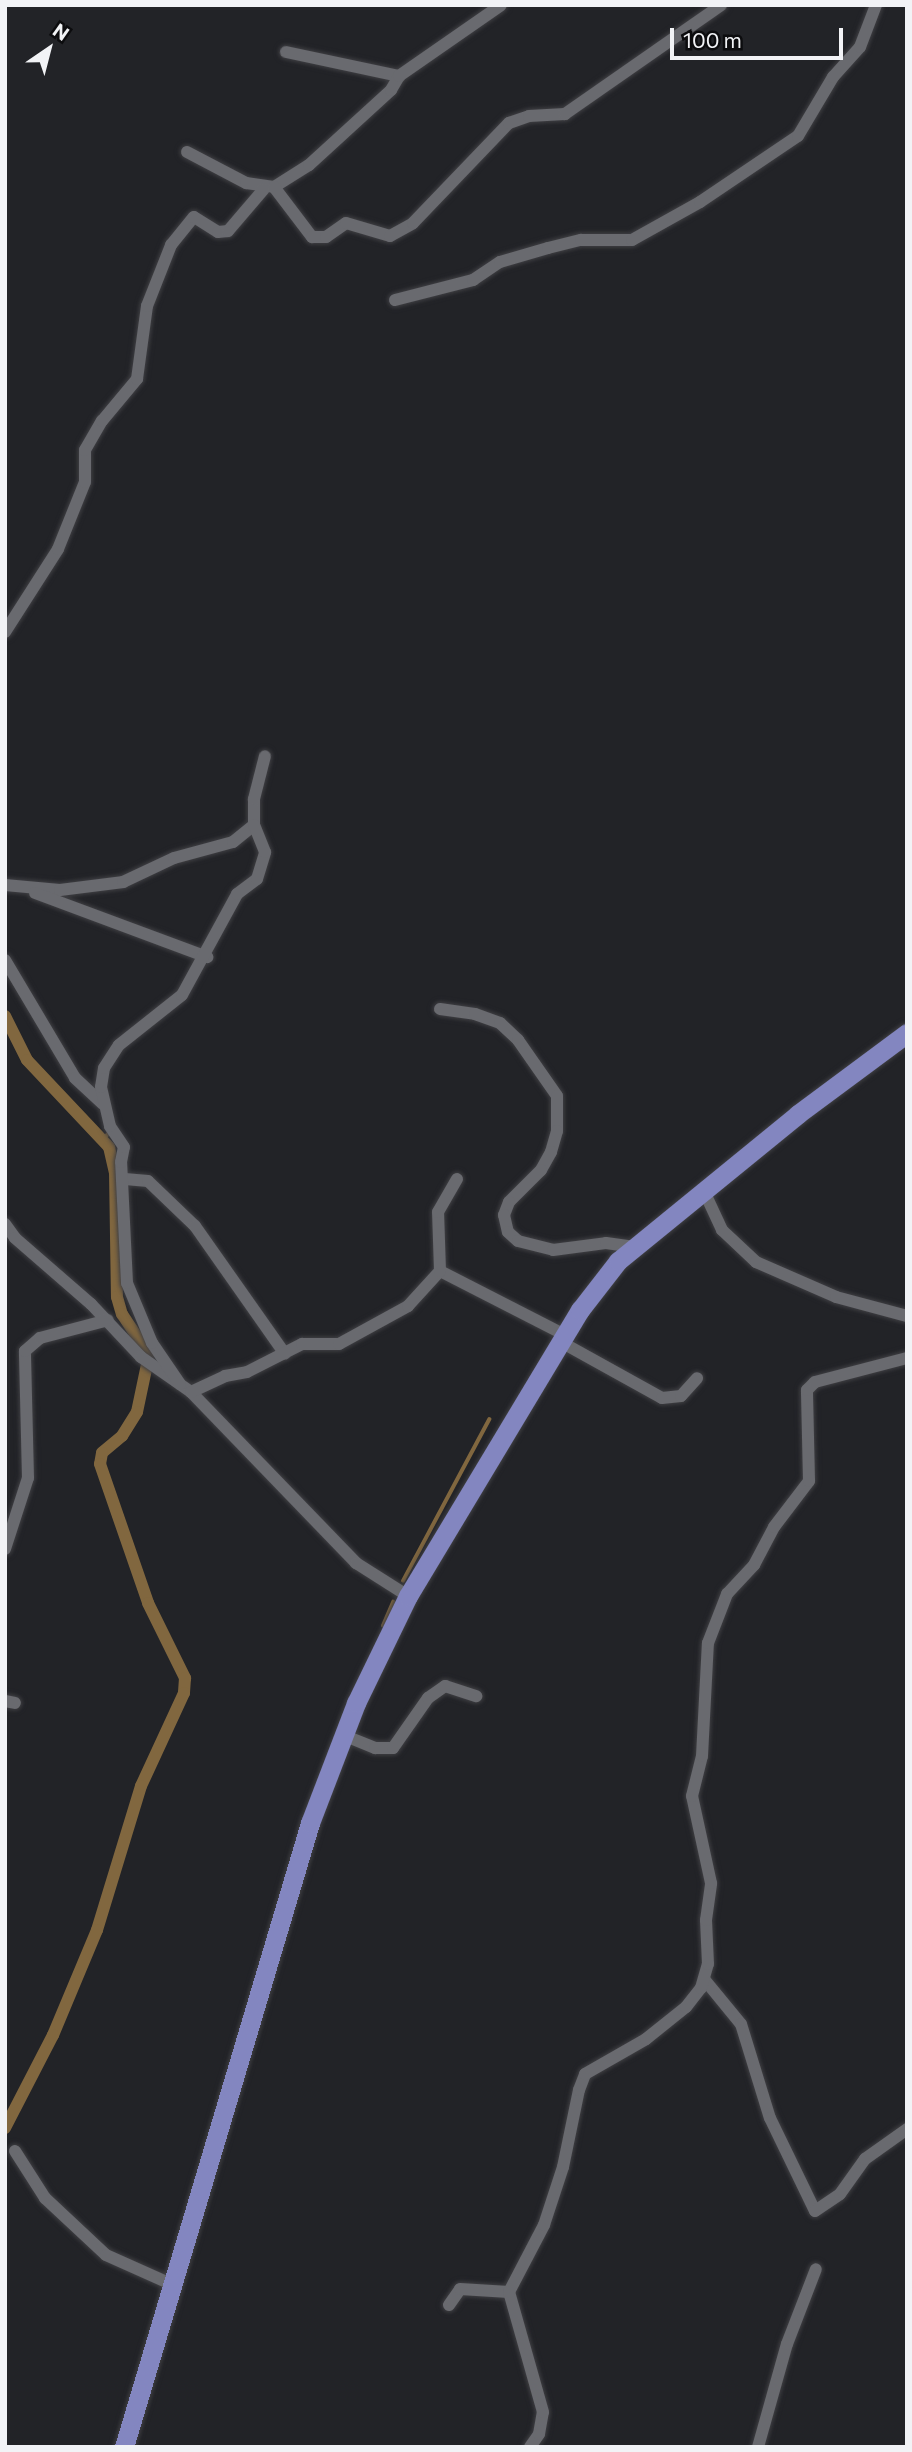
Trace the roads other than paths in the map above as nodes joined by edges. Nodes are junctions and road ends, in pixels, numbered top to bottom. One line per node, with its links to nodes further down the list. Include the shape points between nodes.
1 (501, 5): 5 (street)
2 (721, 5): 7 (street, via 565,114 529,116 509,123 413,223 390,236 346,223 327,237 312,237)
3 (876, 5): 8 (street, via 860,47 833,77 798,136 701,202 632,240 581,240 548,248 500,262 473,280)
4 (286, 52): 5 (street)
5 (399, 76): 7 (street, via 391,90 309,165)
6 (187, 152): 7 (street)
7 (269, 188): 9 (street, via 228,232 218,232 194,217 171,245 147,306 137,379 85,450 85,482 58,549)
8 (395, 300)
9 (5, 632)
10 (265, 756): 11 (street, via 254,799)
11 (254, 825): 12 (street, via 233,842 174,858 123,882 60,890); 13 (street, via 265,852 257,879 237,894)
12 (12, 886): 13 (street)
13 (207, 957): 17 (street, via 182,995 128,1033 119,1045 104,1068)
14 (5, 960): 17 (street, via 75,1078)
15 (440, 1009): 22 (street, via 500,1023 518,1040 557,1096 557,1130 551,1152 541,1170 509,1202 504,1215 508,1233 518,1241 554,1250 606,1243)
16 (907, 1033): 20 (main road)
17 (103, 1104): 18 (street, via 124,1147)
18 (125, 1179): 27 (street, via 148,1181 195,1226); 30 (street, via 127,1283 152,1343)
19 (457, 1180): 23 (street, via 438,1212)
20 (703, 1189): 22 (main road); 24 (street, via 722,1230 756,1262 836,1297)
21 (5, 1224): 25 (street)
22 (635, 1247): 26 (main road, via 618,1261)
23 (440, 1271): 26 (street); 27 (street, via 408,1306 384,1321 339,1344 302,1344)
24 (907, 1316)
25 (108, 1320): 30 (street, via 141,1357); 31 (street, via 40,1338 25,1351 28,1478)
26 (563, 1339): 29 (street, via 662,1398 681,1396); 32 (main road)
27 (285, 1354): 30 (street)
28 (907, 1358): 35 (street, via 810,1386 808,1481 774,1527 754,1565 727,1594 708,1643 702,1756 692,1796 712,1897 706,1920 709,1946)
29 (697, 1378)
30 (186, 1388): 32 (street, via 356,1563)
31 (5, 1549)
32 (408, 1596): 34 (main road)
33 (476, 1696): 34 (street, via 445,1686 428,1698 393,1748 375,1748)
34 (343, 1735): 39 (main road, via 261,1978)
35 (704, 1979): 36 (street, via 741,2024 770,2118 815,2211 840,2194 865,2159); 40 (street, via 686,2007 667,2024 585,2074 544,2225)
36 (907, 2129)
37 (15, 2151): 39 (street, via 46,2199 106,2255)
38 (816, 2269): 44 (street, via 787,2344)
39 (173, 2285): 42 (main road)
40 (509, 2292): 41 (street, via 460,2289); 43 (street, via 543,2412 539,2434)
41 (449, 2305)
42 (124, 2447)
43 (530, 2447)
44 (758, 2447)

